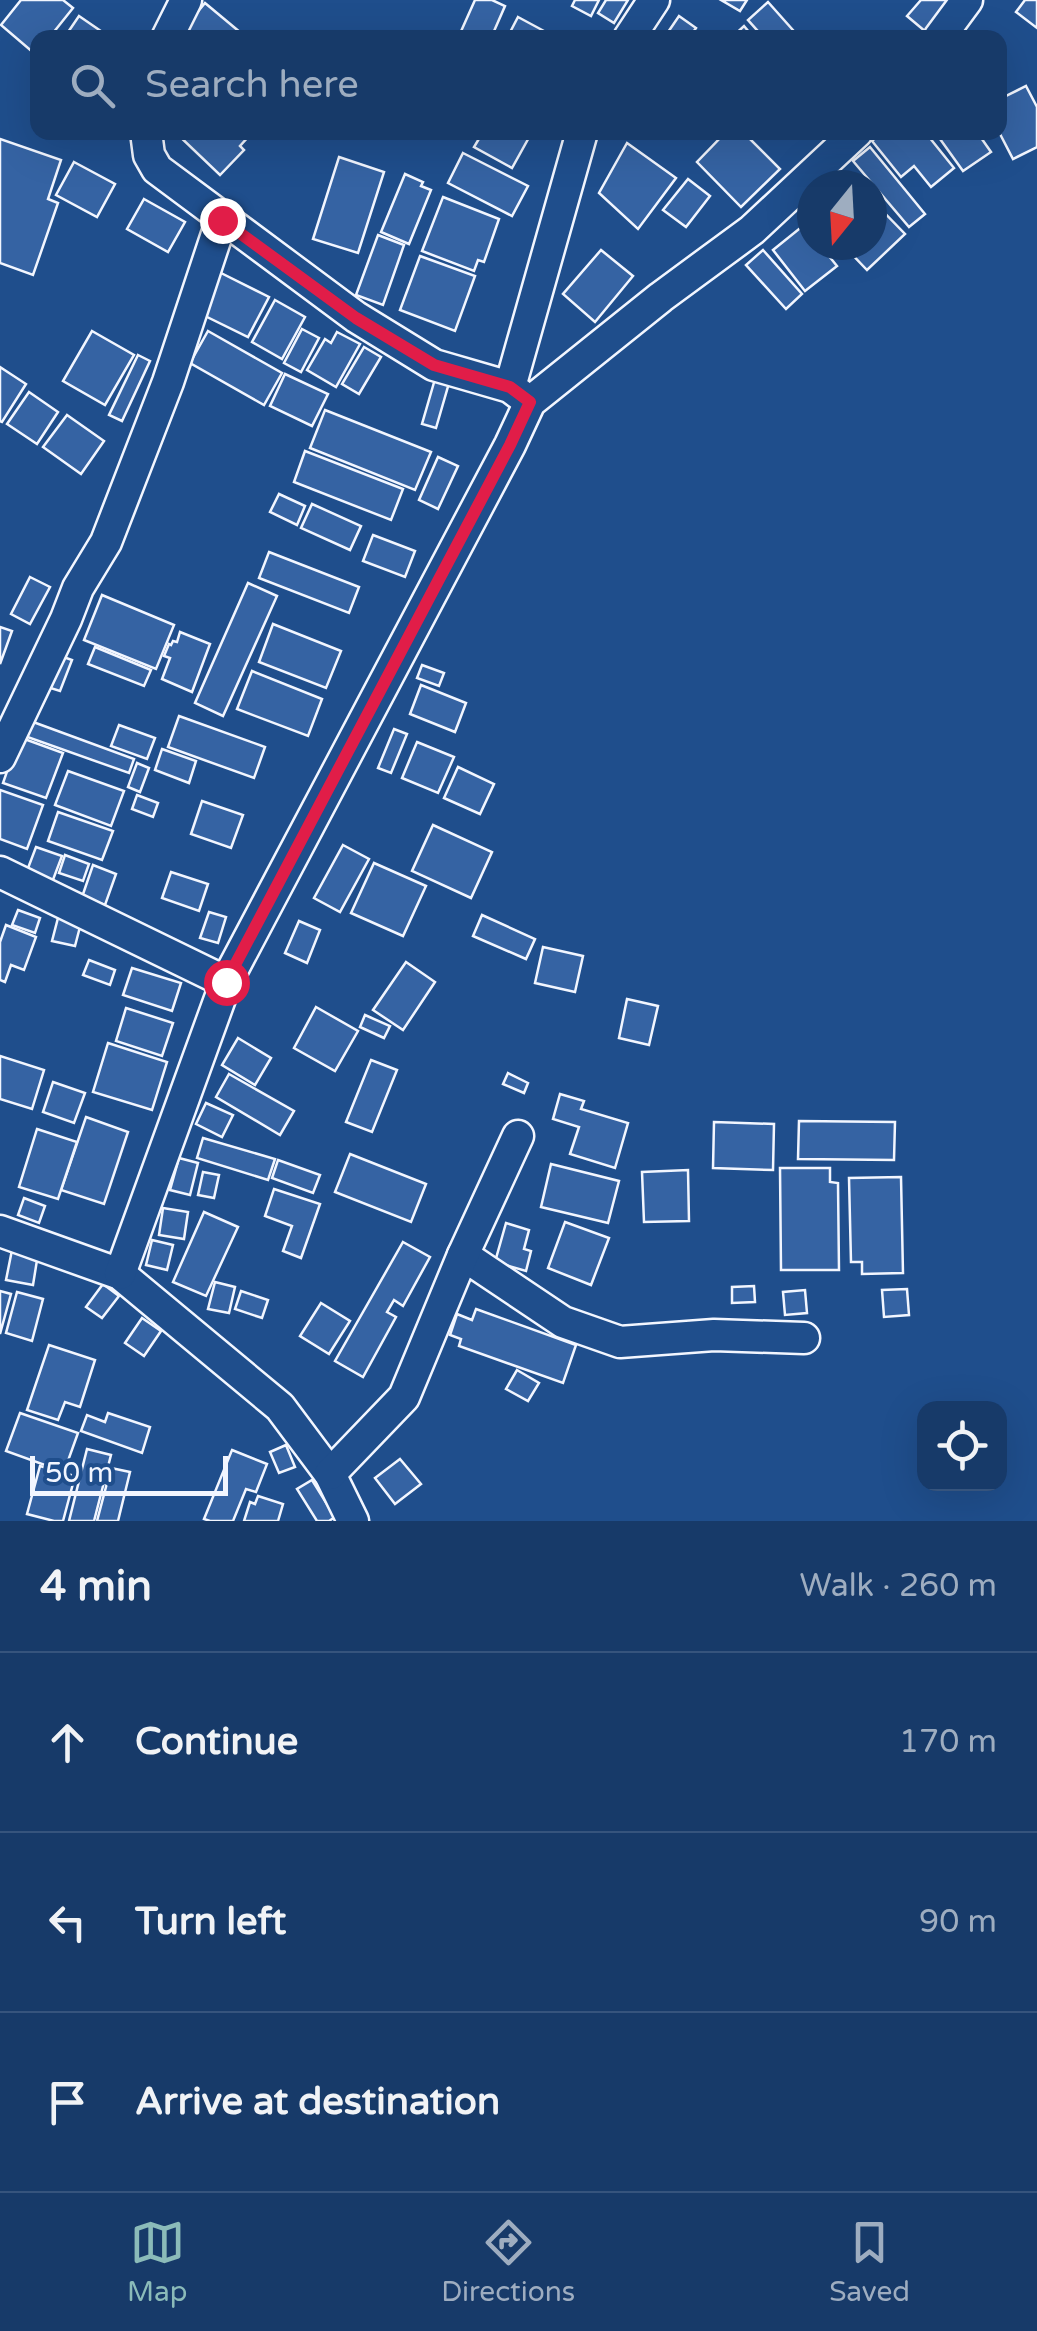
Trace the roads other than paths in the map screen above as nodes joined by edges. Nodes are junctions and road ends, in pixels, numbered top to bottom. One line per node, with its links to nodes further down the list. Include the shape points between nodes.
1 (186, 0): 4 (street)
2 (654, 0): 5 (street)
3 (967, 0): 6 (street)
4 (170, 30)
5 (633, 30)
6 (945, 30)
7 (147, 140): 10 (street, via 157,169)
8 (580, 140): 11 (street)
9 (848, 140): 11 (street, via 752,230)
10 (222, 220): 11 (street, via 356,318 434,365); 12 (street, via 106,542)
11 (520, 394): 15 (street, via 510,445)
12 (11, 703): 13 (street)
13 (0, 757)
14 (0, 872): 15 (street)
15 (226, 982): 19 (street)
16 (518, 1136): 18 (street)
17 (0, 1231): 19 (street)
18 (464, 1255): 20 (street, via 564,1322 620,1342); 21 (street, via 404,1397)
19 (120, 1274): 21 (street, via 280,1407)
20 (804, 1338)
21 (330, 1474): 22 (street)
22 (352, 1521)

